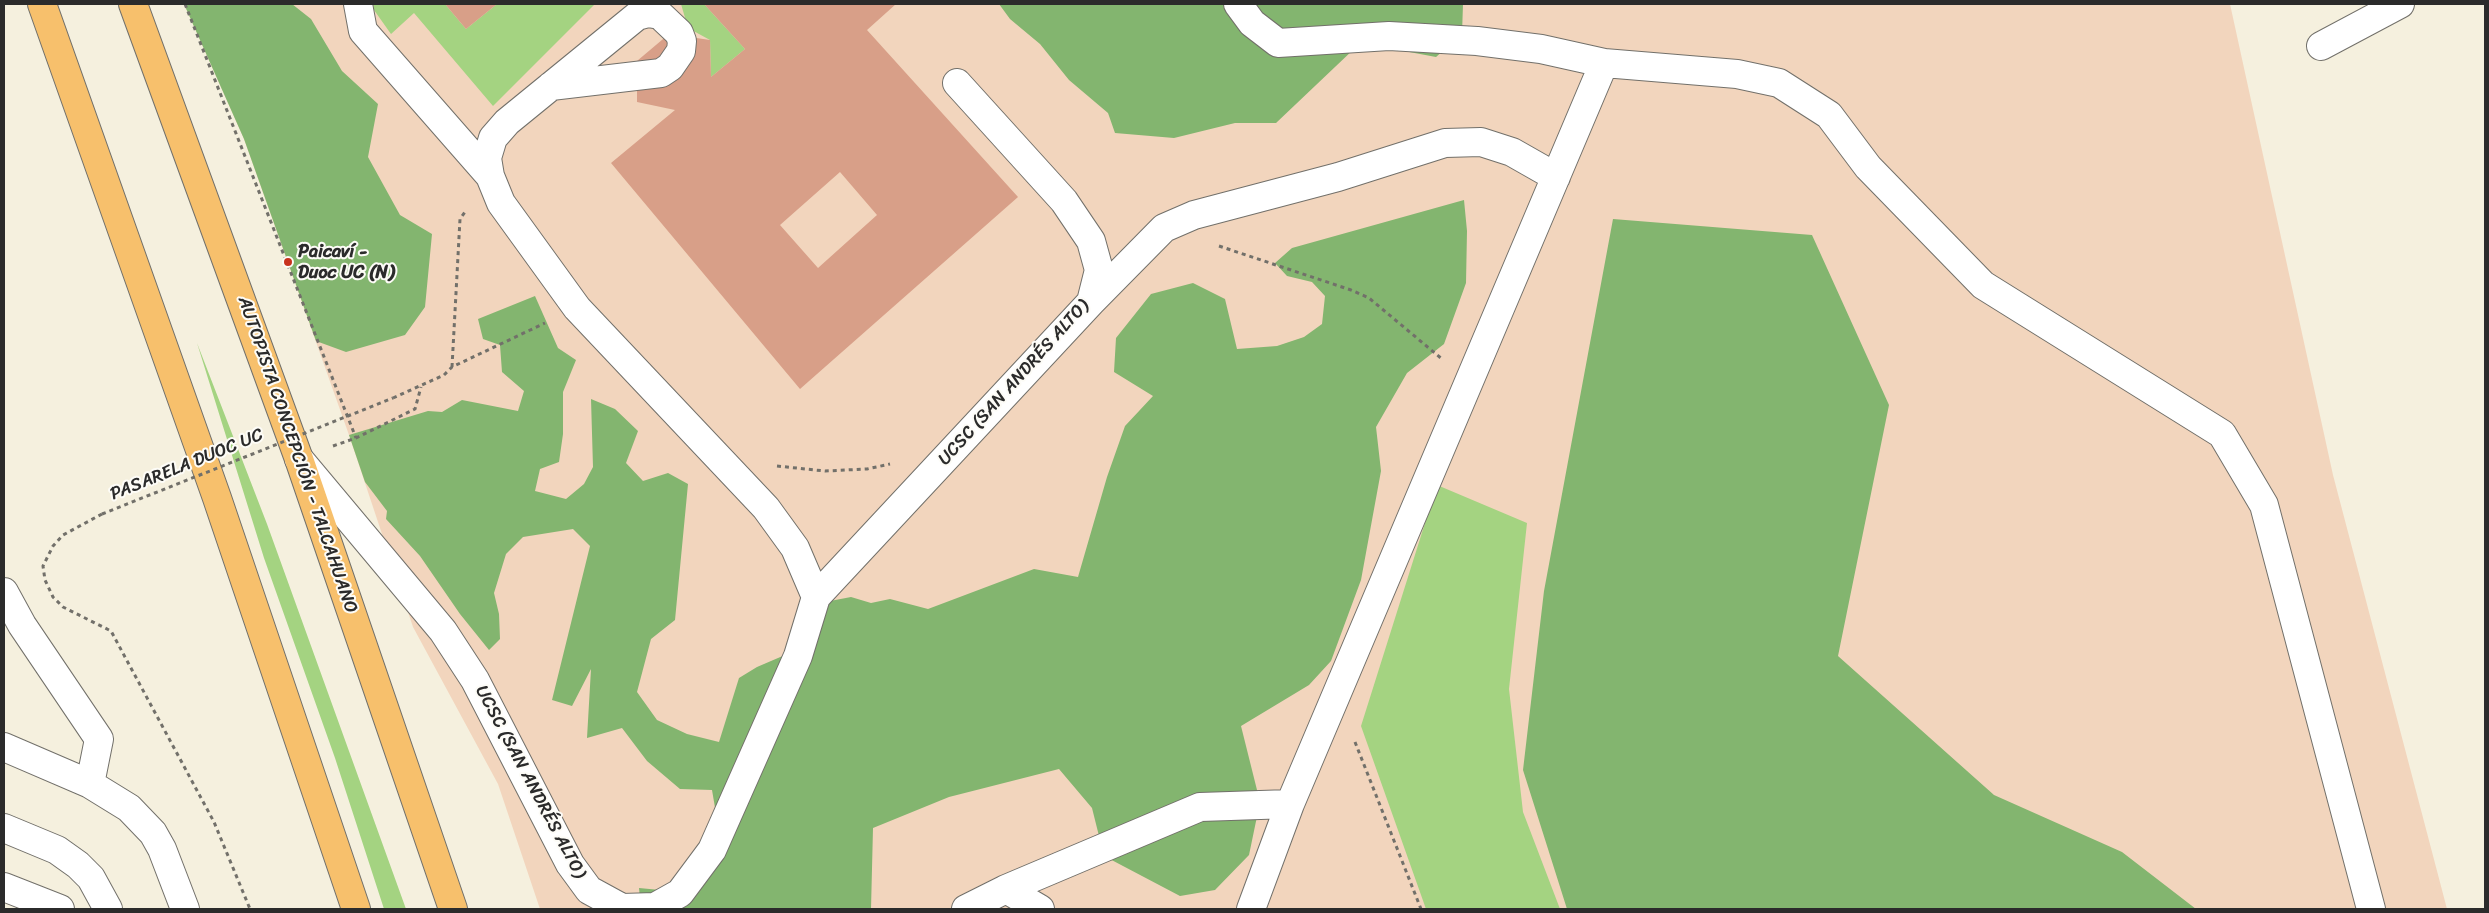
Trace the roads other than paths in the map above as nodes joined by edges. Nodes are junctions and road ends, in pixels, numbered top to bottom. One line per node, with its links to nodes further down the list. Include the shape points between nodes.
1 (42, 4): 26 (highway, via 204,461)
2 (133, 4): 13 (highway, AUTOPISTA CONCEPCIÓN - TALCAHUANO)
3 (358, 4): 10 (lane, via 363,31)
4 (1238, 4): 7 (lane, via 1252,23 1278,43 1389,36 1477,41 1541,49)
5 (2400, 4): 6 (lane)
6 (2321, 46)
7 (1604, 63): 11 (lane); 31 (lane, via 1738,74 1780,83 1829,115 1868,167 1983,285 2222,434 2264,505)
8 (957, 83): 12 (lane, UCSC (SAN ANDRÉS ALTO), via 1064,201 1092,241 1099,270)
9 (551, 86): 10 (lane, via 507,122 493,138 487,158)
10 (490, 176): 15 (lane, via 501,203 577,308 766,508 794,548)
11 (1556, 177): 12 (lane, via 1512,152 1481,142 1445,143 1338,177 1194,215 1164,228); 19 (lane)
12 (1092, 302): 15 (lane, UCSC (SAN ANDRÉS ALTO))
13 (299, 459): 15 (lane, UCSC (SAN ANDRÉS ALTO), via 443,631 475,680 570,864 589,890 622,908 655,907 680,892 712,850 798,656); 27 (highway, AUTOPISTA CONCEPCIÓN - TALCAHUANO)
14 (4, 592): 16 (lane)
15 (816, 597)
16 (13, 621): 18 (lane, via 99,739)
17 (4, 747): 18 (lane)
18 (90, 784): 25 (lane, via 129,808 153,833)
19 (1290, 804): 22 (lane, via 1200,807); 30 (lane)
20 (4, 828): 24 (lane, via 57,850 78,865 91,878)
21 (4, 887): 23 (lane)
22 (1006, 889): 28 (lane); 29 (lane)
23 (60, 909)
24 (108, 909)
25 (185, 909)
26 (356, 909)
27 (453, 909)
28 (966, 909)
29 (1040, 909)
30 (1251, 909)
31 (2372, 909)

